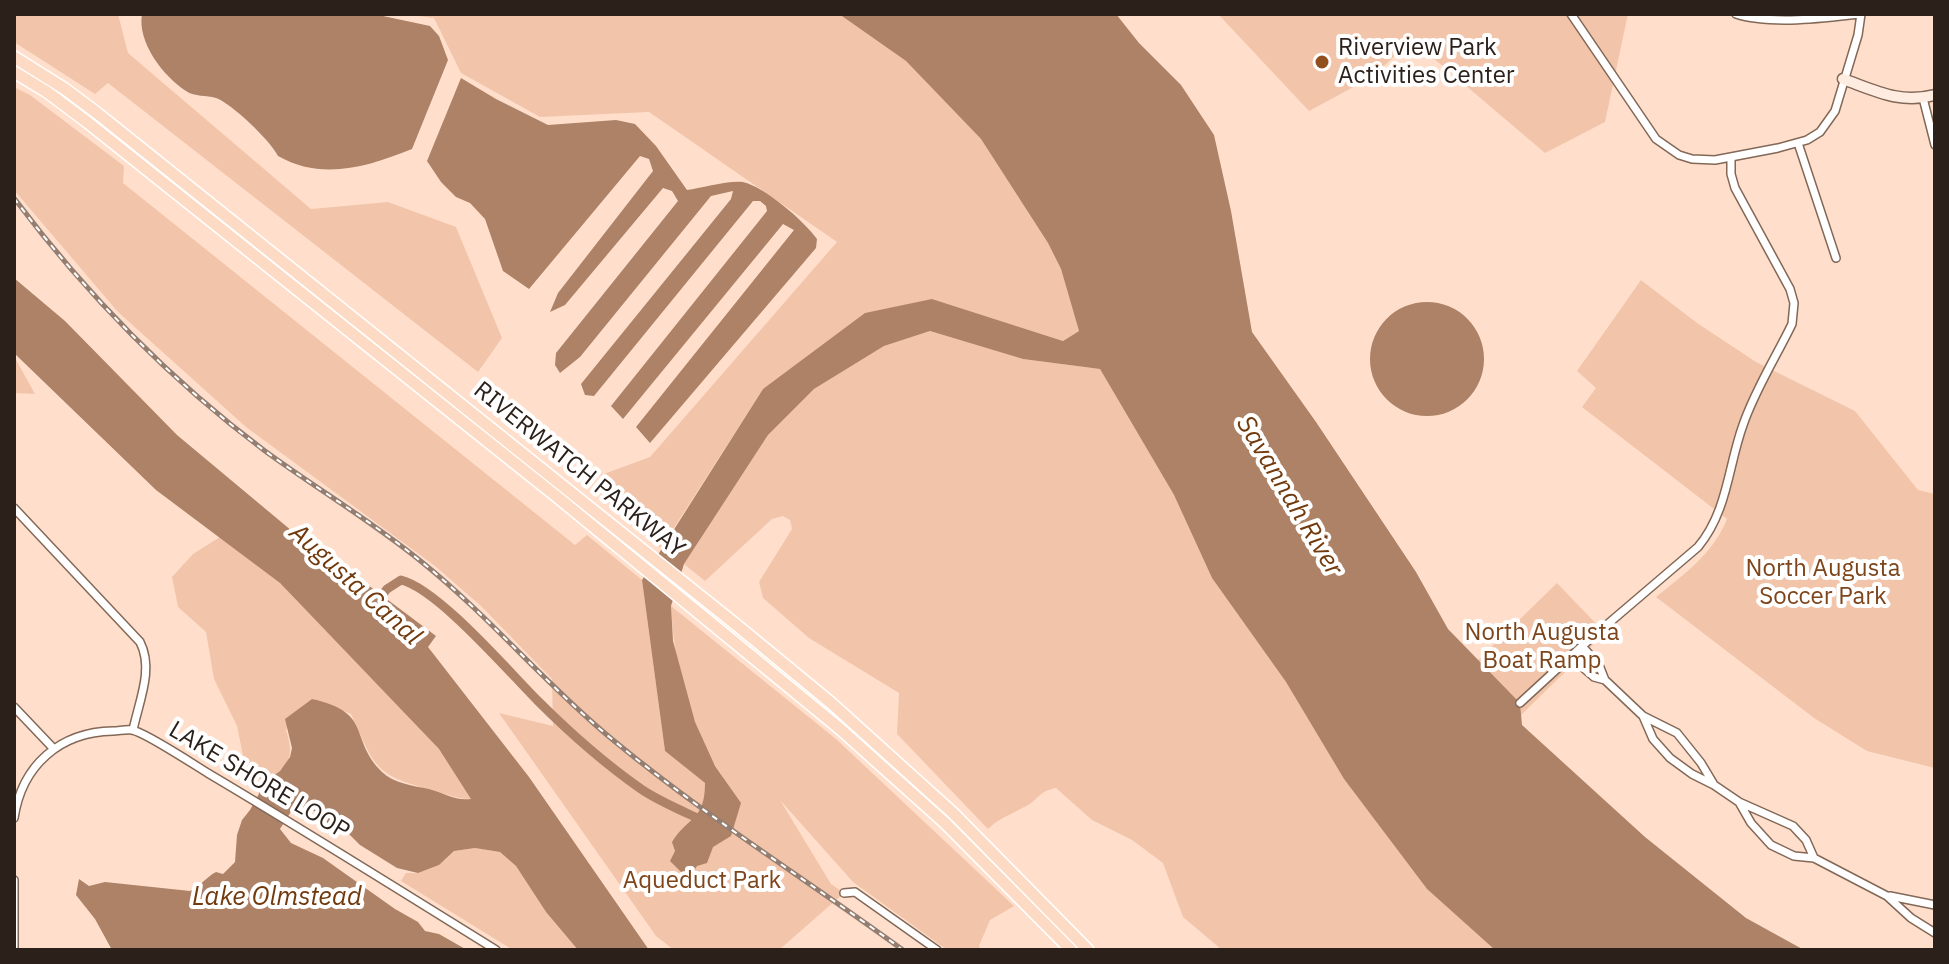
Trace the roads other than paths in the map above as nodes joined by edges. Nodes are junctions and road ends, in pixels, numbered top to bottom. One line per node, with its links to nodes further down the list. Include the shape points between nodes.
1 (1571, 14): 11 (street, via 1656,139 1692,159)
2 (1736, 14): 3 (street)
3 (1861, 14): 6 (street)
4 (14, 57): 36 (main road, RIVERWATCH PARKWAY, via 108,122 739,627 911,773)
5 (14, 72): 35 (main road, RIVERWATCH PARKWAY, via 87,122 839,728 945,823)
6 (1843, 79): 8 (street, via 1899,98); 9 (street, via 1830,120 1814,137)
7 (1935, 95): 8 (street)
8 (1923, 98): 10 (street)
9 (1798, 143): 11 (street); 12 (street)
10 (1935, 145)
11 (1731, 159): 14 (street, via 1735,188 1793,296 1792,324 1743,425 1721,508 1705,539)
12 (1836, 258)
13 (14, 508): 20 (street, via 146,653)
14 (1582, 646): 15 (street); 16 (street)
15 (1571, 657): 16 (street); 17 (street)
16 (1605, 680): 19 (street)
17 (1520, 703)
18 (14, 707): 21 (street)
19 (1643, 716): 22 (street, via 1677,733); 22 (street, via 1660,750)
20 (133, 730): 21 (street, LAKE SHORE LOOP, via 74,737); 33 (street, LAKE SHORE LOOP)
21 (53, 748): 24 (street, via 37,762)
22 (1714, 785): 23 (street)
23 (1739, 802): 26 (street, via 1793,826); 26 (street, via 1771,845)
24 (15, 807): 25 (street)
25 (14, 818)
26 (1814, 858): 29 (street)
27 (14, 880): 32 (street)
28 (844, 893): 34 (street, via 855,892)
29 (1887, 896): 30 (street); 31 (street)
30 (1935, 905)
31 (1935, 933)
32 (14, 950)
33 (496, 950)
34 (937, 950)
35 (1071, 950)
36 (1088, 950)

